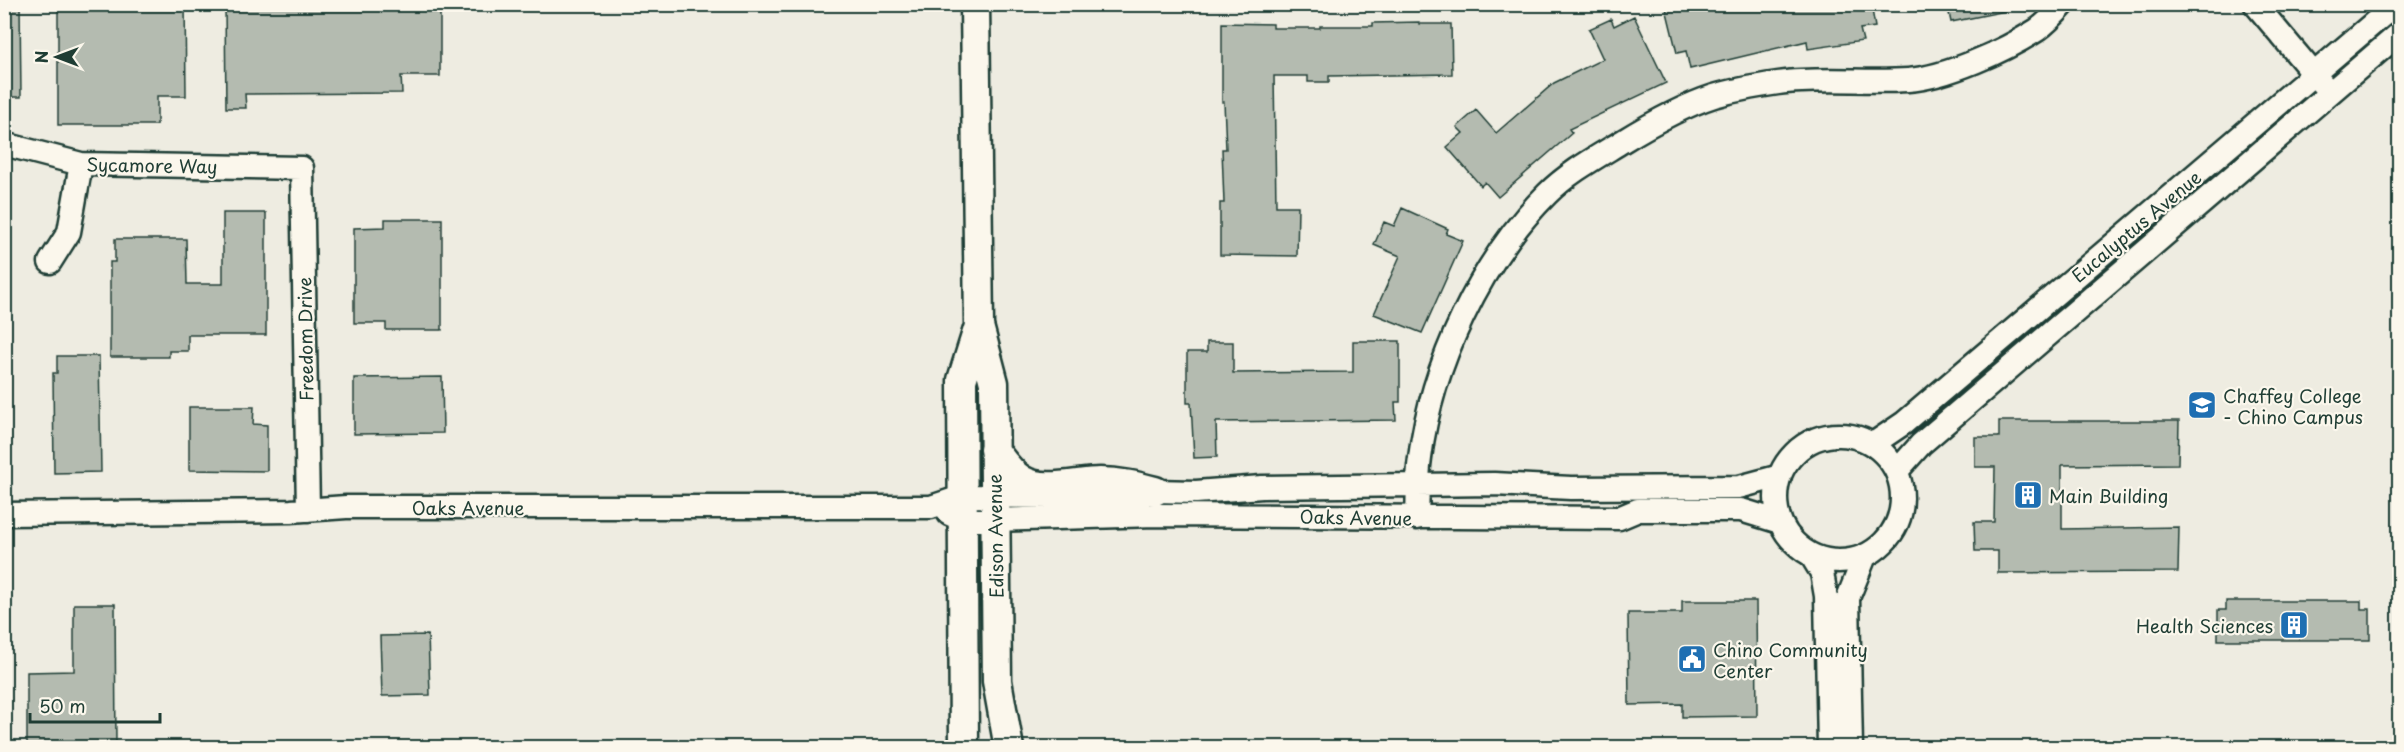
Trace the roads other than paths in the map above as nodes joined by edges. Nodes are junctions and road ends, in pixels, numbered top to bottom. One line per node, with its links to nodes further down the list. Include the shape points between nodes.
1 (975, 4): 12 (main road, Edison Avenue)
2 (2064, 4): 17 (street, via 2039,29 1959,67 1911,80 1779,83 1714,96 1644,129 1579,168 1547,194 1507,241 1463,316 1443,361 1420,458)
3 (2255, 4): 6 (street)
4 (2396, 4): 6 (street, Eucalyptus Avenue)
5 (2400, 33): 7 (street, Eucalyptus Avenue)
6 (2313, 75): 7 (street); 13 (street, Eucalyptus Avenue, via 1904,423)
7 (2329, 92): 15 (street, Eucalyptus Avenue, via 1921,444)
8 (4, 144): 9 (street, Sycamore Way)
9 (81, 164): 10 (street, Sycamore Way); 11 (street, via 69,232)
10 (302, 168): 21 (street, Freedom Drive)
11 (50, 262)
12 (979, 326): 14 (main road, Edison Avenue, via 994,383); 19 (main road, Edison Avenue, via 962,380)
13 (1873, 444): 15 (street); 16 (street, via 1856,436 1837,434 1819,438 1802,446)
14 (994, 450): 18 (main road, via 1023,481 1039,486 1099,482); 20 (main road, Edison Avenue)
15 (1897, 471): 26 (street, via 1902,511 1882,545)
16 (1780, 476): 17 (street, Oaks Avenue, via 1739,487); 24 (street, via 1776,491)
17 (1418, 486): 18 (street, Oaks Avenue); 23 (street)
18 (1155, 491): 20 (street, Oaks Avenue, via 1131,498)
19 (963, 508): 20 (street, Oaks Avenue); 21 (street, Oaks Avenue); 27 (main road, Edison Avenue)
20 (994, 508): 23 (street, Oaks Avenue, via 1155,515); 28 (main road, Edison Avenue, via 997,681)
21 (308, 510): 22 (street, Oaks Avenue)
22 (4, 514)
23 (1417, 518): 24 (street, Oaks Avenue, via 1619,518 1638,510 1741,510)
24 (1780, 522): 25 (street, via 1793,541)
25 (1811, 555): 26 (street, via 1828,561); 29 (street, via 1822,573 1826,596)
26 (1865, 556): 30 (street, via 1848,598)
27 (964, 747)
28 (1009, 747)
29 (1829, 747)
30 (1851, 747)

